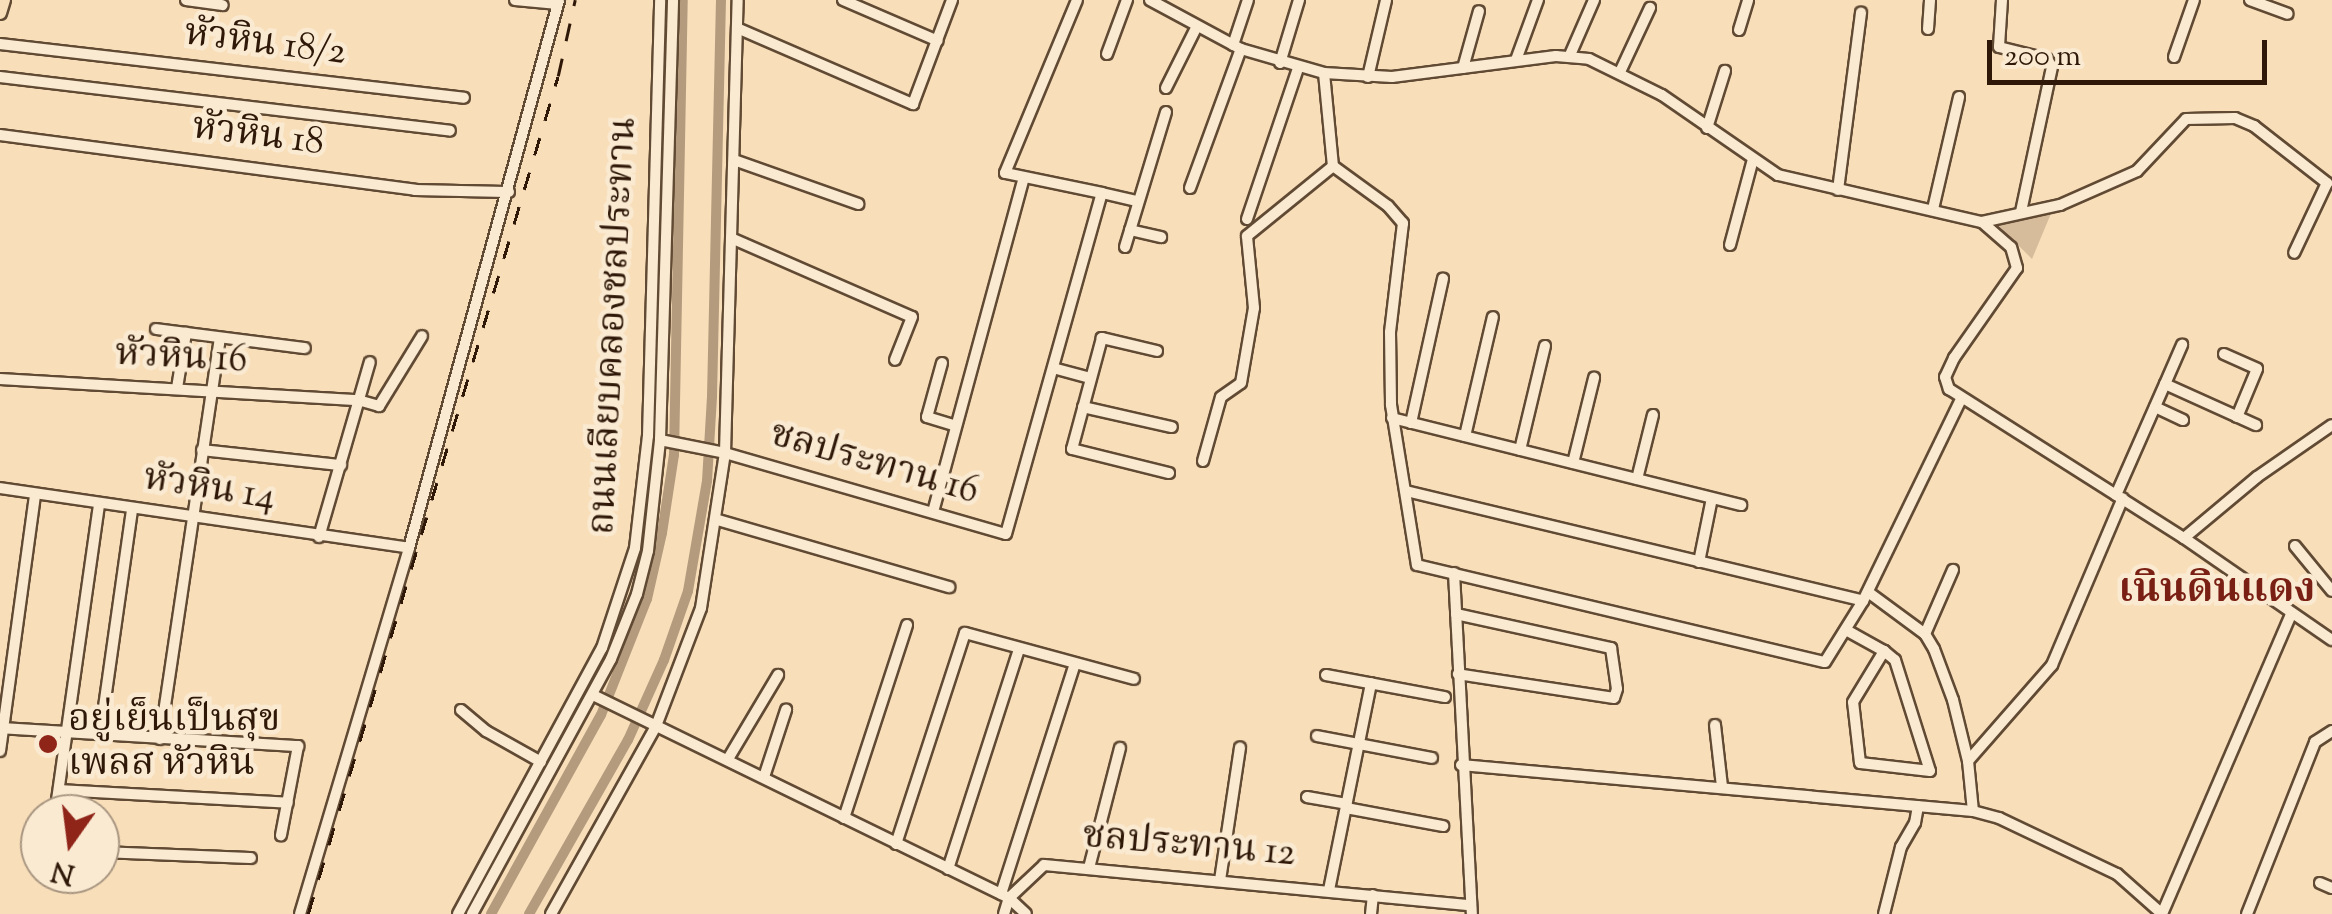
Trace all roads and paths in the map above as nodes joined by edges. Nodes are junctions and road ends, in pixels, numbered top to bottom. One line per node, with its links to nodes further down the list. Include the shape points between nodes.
1 (4, 0): 27 (main road)
2 (186, 0): 23 (street)
3 (514, 0): 22 (street)
4 (660, 0): 172 (street, ถนนเลียบคลองชลประทาน, via 648,436 635,548 602,648)
5 (673, 0): 110 (street, ถนนเลียบคลองชลประทาน)
6 (738, 0): 30 (street)
7 (842, 0): 33 (street)
8 (952, 0): 33 (street)
9 (1078, 0): 58 (street, via 1006,173)
10 (1127, 0): 36 (street)
11 (1150, 0): 29 (street)
12 (1248, 0): 35 (street)
13 (1299, 0): 40 (street)
14 (1386, 0): 47 (street)
15 (1538, 0): 39 (street)
16 (1594, 0): 37 (street)
17 (1748, 0): 31 (street)
18 (1930, 0): 32 (street)
19 (2002, 0): 66 (street, via 1999,47 2052,66)
20 (2194, 0): 38 (street)
21 (2250, 0): 28 (street)
22 (559, 2): 61 (street)
23 (223, 5)
24 (1650, 8): 44 (street)
25 (1479, 11): 42 (street)
26 (1861, 12): 60 (street)
27 (0, 13)
28 (2288, 14)
29 (1197, 26): 35 (street); 48 (street)
30 (737, 28): 33 (street, via 913,104); 56 (street)
31 (1739, 30)
32 (1928, 30)
33 (938, 41)
34 (0, 44): 50 (street, หัวหิน 18/2)
35 (1237, 47): 40 (street); 59 (street)
36 (1108, 54)
37 (1570, 55): 39 (street); 44 (street)
38 (2174, 57)
39 (1516, 60): 42 (street)
40 (1280, 63): 41 (street)
41 (1298, 68): 45 (street); 67 (street)
42 (1464, 68): 47 (street)
43 (1725, 71): 52 (street)
44 (1620, 72): 52 (street)
45 (1324, 73): 47 (street); 57 (street)
46 (0, 77): 53 (street)
47 (1368, 78)
48 (1166, 88)
49 (1959, 97): 65 (street)
50 (464, 98)
51 (1166, 112): 63 (street)
52 (1707, 128): 55 (street)
53 (450, 131)
54 (0, 135): 61 (street, หัวหิน 18, via 416,190)
55 (1754, 159): 60 (street, via 1778,175); 72 (street)
56 (734, 160): 64 (street); 71 (street)
57 (1333, 166): 102 (street, via 1403,224 1390,332); 114 (street, via 1247,236 1254,308 1240,383 1221,397)
58 (1024, 178): 62 (street); 107 (street)
59 (1190, 188)
60 (1838, 190): 65 (street)
61 (509, 192): 133 (street)
62 (1102, 193): 63 (street); 89 (street)
63 (1137, 201): 69 (street)
64 (858, 204)
65 (1933, 209): 68 (street)
66 (2020, 211): 68 (street); 74 (street, via 2060,204 2137,171 2186,119 2236,118 2327,183)
67 (1247, 219)
68 (1982, 222): 96 (street, via 2011,246 2017,268 1946,372 1945,382)
69 (1130, 230): 70 (street); 73 (street)
70 (1161, 237)
71 (731, 238): 86 (street, via 912,317); 113 (street)
72 (1730, 246)
73 (1125, 248)
74 (2294, 253)
75 (1444, 279): 104 (street)
76 (1493, 317): 109 (street)
77 (156, 329): 78 (street)
78 (186, 333): 80 (street); 94 (street)
79 (422, 336): 97 (street, via 383,403)
80 (220, 339): 83 (street); 95 (street)
81 (2182, 345): 93 (street)
82 (1545, 346): 112 (street)
83 (305, 348)
84 (1157, 351): 90 (street, via 1102,338)
85 (2224, 354): 101 (street, via 2257,368)
86 (895, 360)
87 (370, 362): 97 (street)
88 (942, 363): 107 (street, via 927,417)
89 (1052, 368): 90 (street); 127 (street, ชลประทาน 16, via 1006,534)
90 (1091, 378): 98 (street)
91 (1594, 378): 115 (street)
92 (0, 379): 94 (street, หัวหิน 16)
93 (2165, 384): 99 (street); 101 (street)
94 (177, 388): 95 (street, หัวหิน 16)
95 (211, 390): 97 (street, หัวหิน 16); 111 (street)
96 (1961, 398): 122 (street); 139 (street)
97 (358, 400): 116 (street)
98 (1084, 407): 108 (street); 117 (street, via 1072,448)
99 (2154, 407): 103 (street); 122 (street)
100 (1653, 415): 118 (street)
101 (2237, 417): 105 (street)
102 (1392, 418): 104 (street); 120 (street)
103 (2183, 420)
104 (1410, 423): 109 (street)
105 (2256, 425)
106 (2332, 425): 131 (street)
107 (956, 426): 127 (street)
108 (1172, 427)
109 (1464, 436): 112 (street)
110 (660, 440): 113 (street, ชลประทาน 16); 154 (street, ถนนเลียบคลองชลประทาน, via 637,594)
111 (202, 450): 116 (street); 128 (street)
112 (1520, 450): 115 (street)
113 (725, 454): 127 (street, ชลประทาน 16); 129 (street)
114 (1203, 461)
115 (1573, 463): 118 (street)
116 (341, 465): 130 (street)
117 (1169, 473)
118 (1636, 479): 123 (street)
119 (0, 488): 121 (street, หัวหิน 14)
120 (1406, 491): 134 (street); 136 (street, via 1418,564)
121 (35, 494): 124 (street, หัวหิน 14); 160 (street)
122 (2120, 497): 131 (street); 173 (street, via 2052,665)
123 (1712, 498): 125 (street); 134 (street)
124 (99, 504): 126 (street, หัวหิน 14); 161 (street)
125 (1741, 505)
126 (132, 508): 128 (street, หัวหิน 14); 163 (street)
127 (933, 512)
128 (191, 517): 130 (street, หัวหิน 14); 165 (street)
129 (718, 520): 137 (street); 159 (street, via 701,608)
130 (319, 537): 133 (street, หัวหิน 14)
131 (2184, 538): 141 (street)
132 (2295, 546): 138 (street)
133 (409, 548): 199 (street)
134 (1699, 562): 139 (street)
135 (1953, 570): 144 (street)
136 (1454, 574): 140 (street); 143 (street, via 1825,662)
137 (949, 587)
138 (2332, 590)
139 (1866, 597): 143 (street); 144 (street)
140 (1456, 614): 149 (street); 149 (street, via 1610,648 1617,690 1614,698)
141 (2291, 614): 145 (street); 183 (street, via 2162,914 2118,874)
142 (908, 624): 184 (street)
143 (1846, 630): 147 (street)
144 (1925, 634): 173 (street, via 1954,700)
145 (2329, 634)
146 (1019, 649): 148 (street); 187 (street, via 965,633); 191 (street)
147 (1884, 651): 147 (street, via 1894,660 1930,771 1860,763 1853,702)
148 (1075, 664): 152 (street); 197 (street)
149 (1458, 674): 174 (street)
150 (778, 675): 171 (street)
151 (1326, 675): 153 (street)
152 (1134, 678)
153 (1371, 683): 155 (street); 166 (street)
154 (593, 695): 159 (street); 201 (street, ถนนเลียบคลองชลประทาน)
155 (1444, 697)
156 (461, 710): 172 (street)
157 (786, 710): 175 (street)
158 (1714, 725): 176 (street)
159 (656, 726): 171 (street); 202 (street)
160 (1, 728): 161 (street); 169 (street)
161 (66, 732): 163 (street); 177 (street)
162 (2332, 732): 207 (street, via 2316,742)
163 (100, 735): 165 (street)
164 (1317, 736): 166 (street)
165 (160, 738): 180 (street, via 298,746)
166 (1359, 744): 170 (street); 181 (street)
167 (1240, 747): 192 (street)
168 (1120, 748): 190 (street)
169 (0, 752)
170 (1432, 758)
171 (728, 759): 175 (street)
172 (541, 762): 200 (street, ถนนเลียบคลองชลประทาน)
173 (1968, 762): 183 (street)
174 (1461, 765): 176 (street); 198 (street)
175 (764, 777): 184 (street)
176 (1722, 786): 182 (street)
177 (59, 790): 178 (street); 180 (street)
178 (58, 794)
179 (1307, 797): 181 (street)
180 (288, 803): 186 (street)
181 (1346, 806): 185 (street); 195 (street)
182 (1918, 806): 183 (street); 206 (street)
183 (1973, 811)
184 (844, 818): 187 (street)
185 (1443, 826)
186 (281, 835)
187 (896, 844): 191 (street)
188 (120, 853): 189 (street)
189 (251, 858)
190 (1089, 868): 192 (street, ชลประทาน 12); 197 (street, ชลประทาน 12, via 1044,865)
191 (948, 869): 197 (street)
192 (1220, 880): 195 (street, ชลประทาน 12)
193 (2320, 883): 194 (street)
194 (2332, 888)
195 (1329, 890): 196 (street, ชลประทาน 12)
196 (1374, 895): 198 (street, ชลประทาน 12); 205 (street)
197 (1005, 896): 203 (street); 204 (street)
198 (1471, 910)
199 (300, 914)
200 (458, 914)
201 (472, 914)
202 (551, 914)
203 (1004, 914)
204 (1026, 914)
205 (1372, 914)
206 (1884, 914)
207 (2247, 914)

